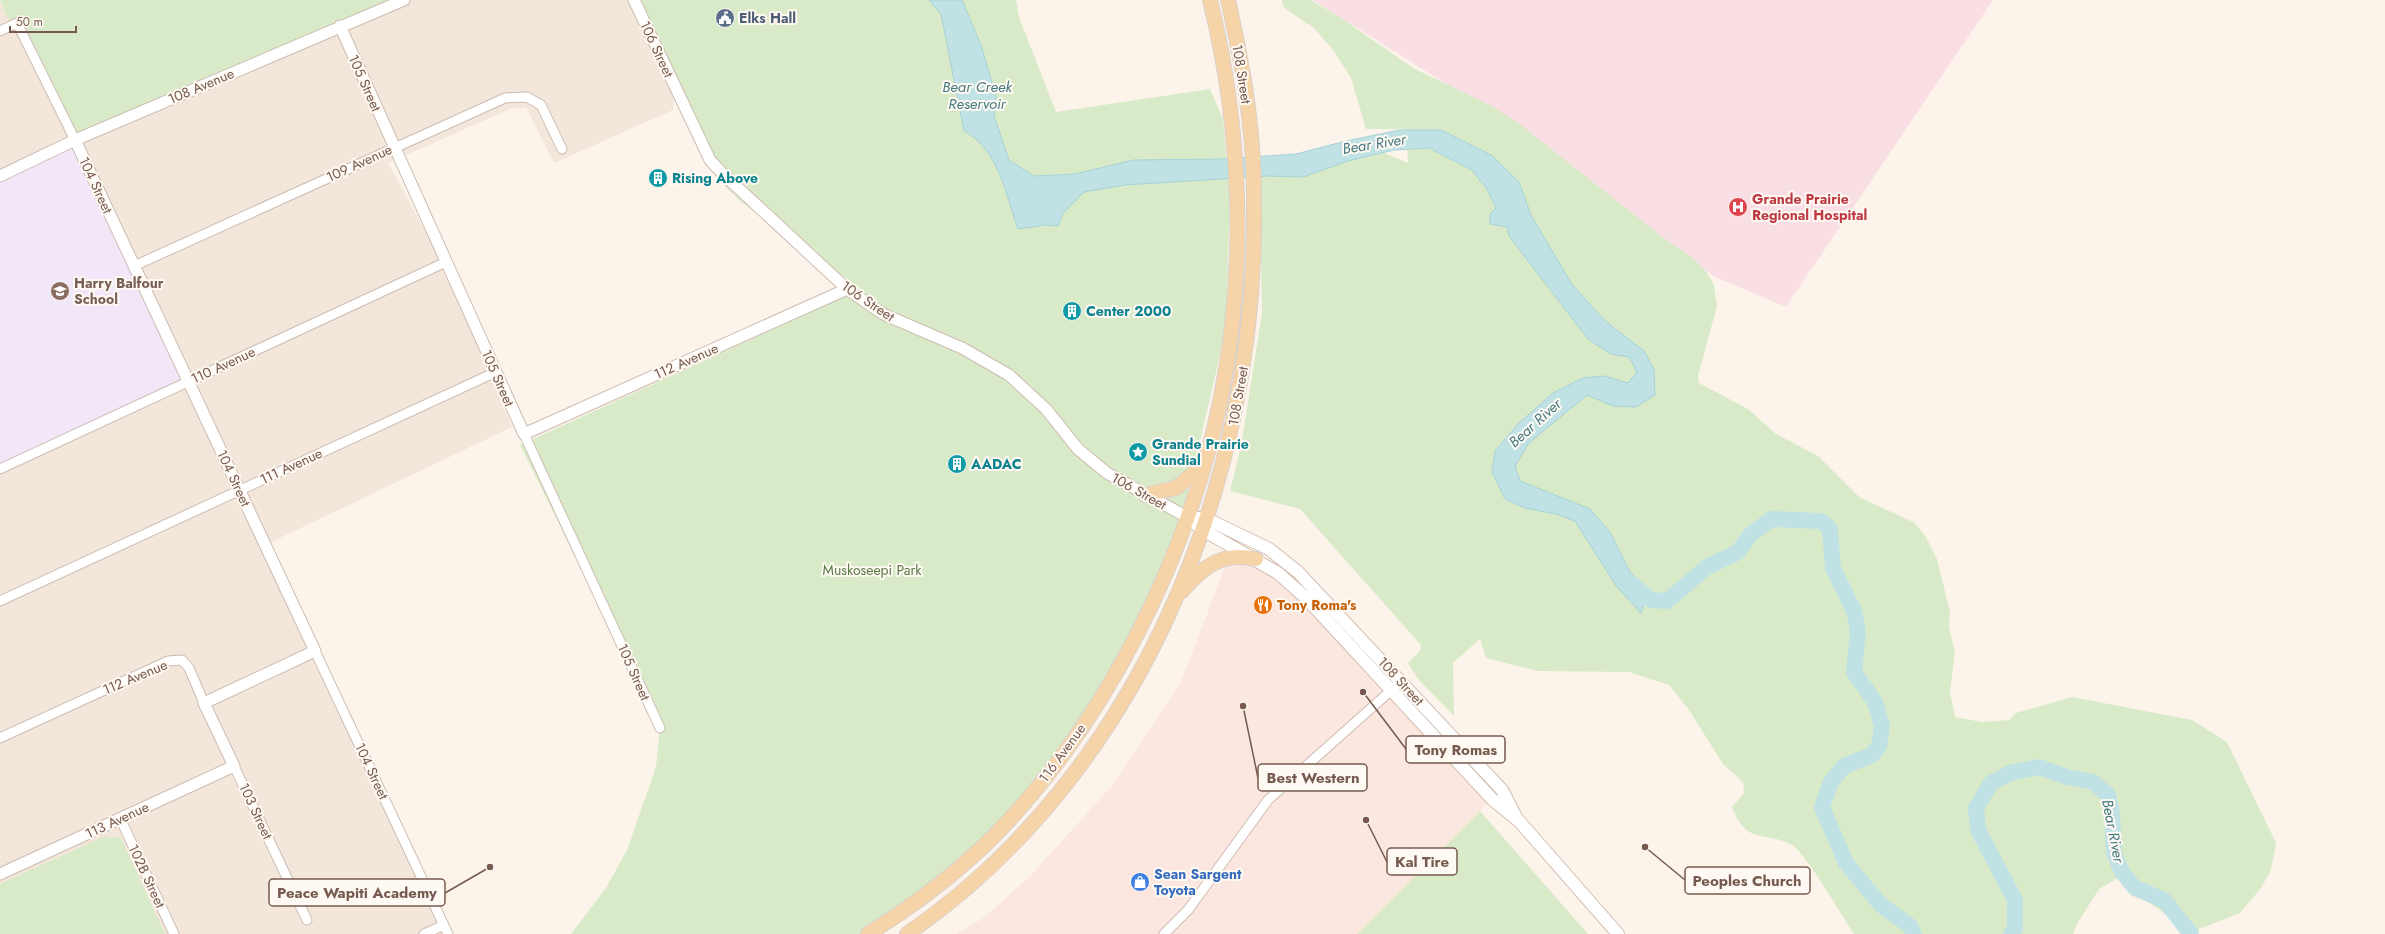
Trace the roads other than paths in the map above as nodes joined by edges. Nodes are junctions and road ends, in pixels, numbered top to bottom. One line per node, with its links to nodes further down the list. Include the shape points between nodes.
1 (404, 0): 5 (street, 108 Avenue)
2 (634, 0): 13 (street, 106 Street, via 710,160)
3 (1210, 0): 17 (main road, 108 Street, via 1222,56 1234,138 1236,255 1229,348)
4 (1228, 0): 22 (main road, 108 Street, via 1252,137 1253,265 1244,362 1225,460)
5 (340, 26): 7 (street, 108 Avenue); 8 (street, 105 Street)
6 (0, 31): 7 (street, 104 Street, via 17,23)
7 (75, 140): 10 (street, 108 Avenue); 12 (street, 104 Street)
8 (394, 147): 9 (street, 109 Avenue, via 505,98 527,97 541,105); 11 (street, 105 Street); 12 (street, 109 Avenue)
9 (562, 149)
10 (0, 176)
11 (446, 262): 14 (street, 105 Street); 15 (street, 110 Avenue)
12 (134, 266): 15 (street, 104 Street)
13 (847, 289): 16 (street, 112 Avenue); 20 (street, 106 Street, via 883,314 962,348 1009,375 1046,409 1078,449 1107,473)
14 (496, 372): 16 (street, 105 Street); 19 (street, 111 Avenue)
15 (188, 382): 18 (street, 110 Avenue); 19 (street, 104 Street)
16 (524, 434): 29 (street, 105 Street)
17 (1205, 464): 20 (main road, via 1176,488); 21 (main road, 108 Street)
18 (0, 469)
19 (239, 489): 25 (street, 111 Avenue); 26 (street, 104 Street)
20 (1145, 495): 21 (street, 106 Street)
21 (1187, 517): 22 (main road); 39 (main road, 116 Avenue, via 1162,579 1132,641 1098,702 1059,759 1016,813 968,860 913,904)
22 (1205, 524): 23 (main road, 108 Street); 24 (main road, 116 Avenue); 27 (main road, 108 Street, via 1268,549 1298,572)
23 (1256, 559): 24 (main road, via 1244,556 1229,557 1210,564 1199,572); 27 (main road, 108 Street, via 1278,573 1306,598)
24 (1174, 600): 40 (main road, 116 Avenue, via 1146,658 1115,713 1050,805 986,871 937,913)
25 (0, 601)
26 (315, 651): 28 (street); 35 (street, 104 Street)
27 (1397, 685): 41 (street, via 1268,800 1188,910); 42 (main road, 108 Street, via 1492,799 1519,821)
28 (204, 703): 30 (street, 112 Avenue, via 189,668 182,660 168,661); 31 (street, 103 Street)
29 (660, 728)
30 (0, 738)
31 (234, 766): 32 (street, 113 Avenue); 34 (street, 103 Street)
32 (120, 818): 33 (street, 113 Avenue); 36 (street, 102B Street)
33 (0, 874)
34 (307, 920)
35 (444, 924): 37 (street); 38 (street, 104 Street)
36 (174, 934)
37 (424, 934)
38 (448, 934)
39 (868, 934)
40 (907, 934)
41 (1164, 934)
42 (1618, 934)

